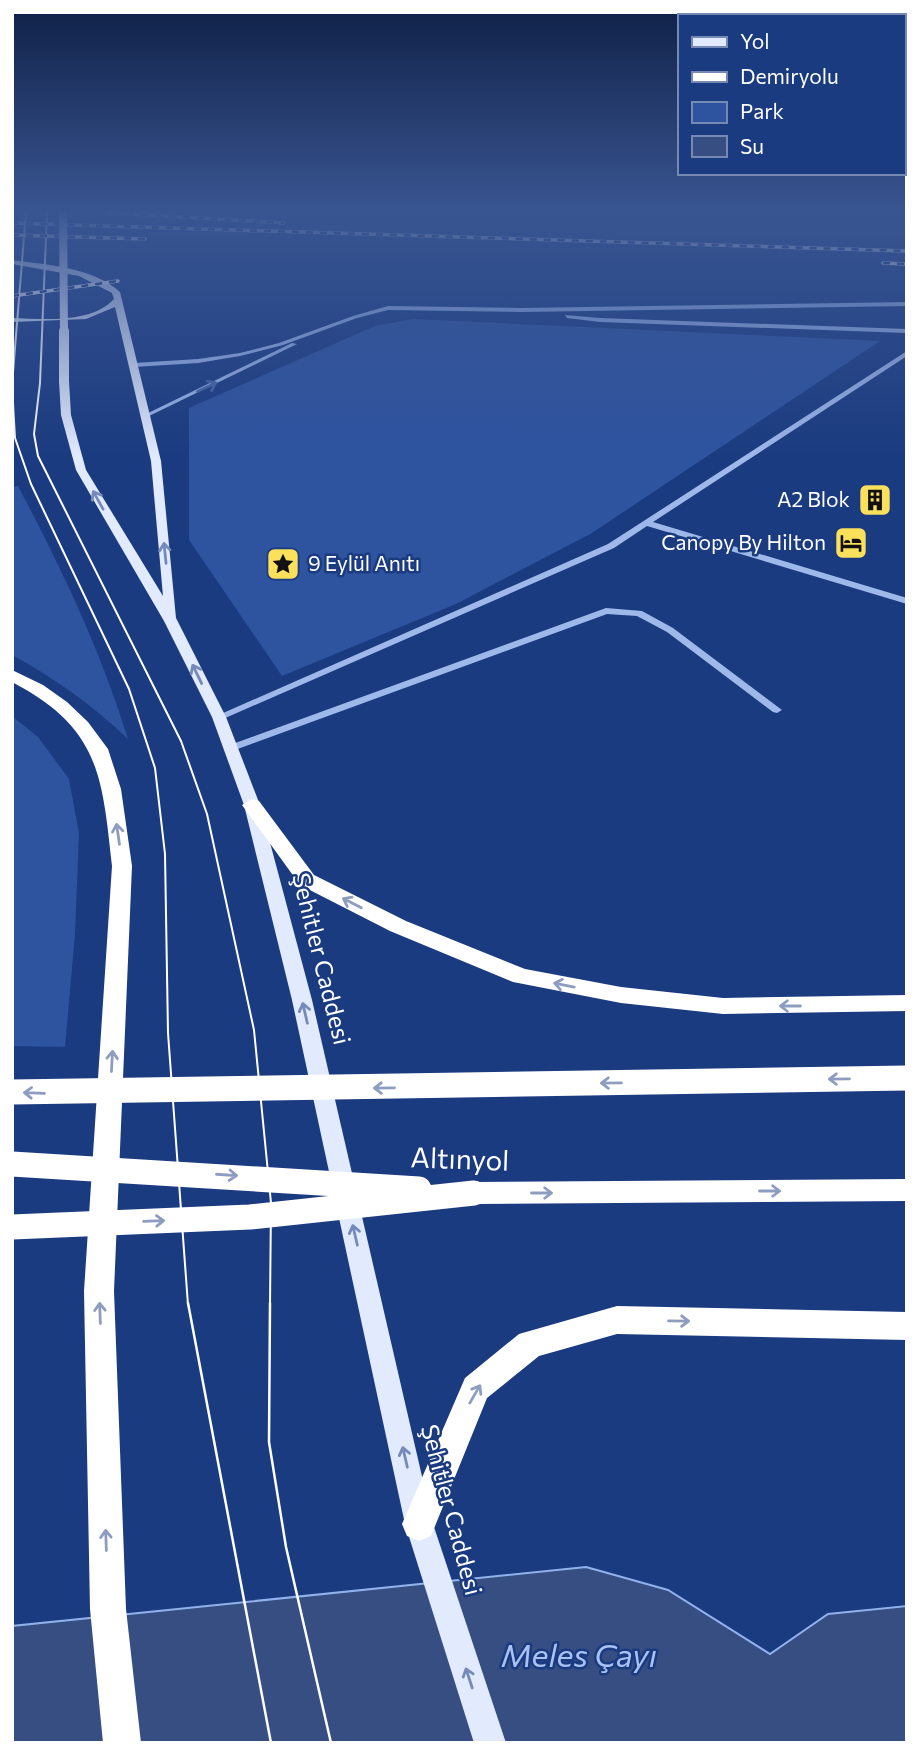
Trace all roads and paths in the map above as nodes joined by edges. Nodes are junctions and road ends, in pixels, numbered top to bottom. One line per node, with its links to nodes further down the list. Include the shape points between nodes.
1 (63, 294): 14 (main road, Şehitler Caddesi, one-way to 1, bridge, via 81,470 66,415)
2 (115, 294): 3 (main road)
3 (118, 299): 6 (main road, via 111,308 86,316); 10 (main road)
4 (907, 304): 5 (street)
5 (521, 310): 7 (street, via 600,320); 8 (street, via 388,308 341,320)
6 (12, 320)
7 (907, 331)
8 (303, 337): 10 (street, via 225,359); 11 (street, one-way to 8, via 279,353)
9 (907, 353): 12 (street)
10 (134, 365): 11 (main road)
11 (145, 416): 14 (main road, one-way to 11, via 156,461)
12 (646, 523): 13 (street); 17 (street, via 611,546)
13 (907, 601)
14 (171, 621): 17 (main road, Şehitler Caddesi, one-way to 14)
15 (12, 675): 29 (highway, one-way to 15, via 108,1609 99,1291 122,866 113,799 100,750 68,712)
16 (777, 710): 18 (street, via 670,630 639,614 607,611)
17 (219, 717): 18 (main road, Şehitler Caddesi)
18 (231, 748): 19 (main road, Şehitler Caddesi)
19 (252, 805): 20 (highway, one-way to 19, via 723,1006 621,995 521,976 398,926 307,880); 28 (main road, Şehitler Caddesi, one-way to 19, via 302,1000)
20 (907, 1003)
21 (907, 1078): 22 (highway, one-way to 22, bridge)
22 (12, 1092)
23 (12, 1164): 25 (highway, Altınyol, one-way to 25, bridge)
24 (907, 1190): 25 (highway, Altınyol, one-way to 24)
25 (474, 1193): 26 (highway, one-way to 25, bridge, via 250,1217)
26 (12, 1227)
27 (907, 1326): 28 (highway, one-way to 27, via 476,1388 530,1344 617,1320)
28 (419, 1524): 30 (main road, Şehitler Caddesi, one-way to 28)
29 (122, 1743)
30 (490, 1743)

